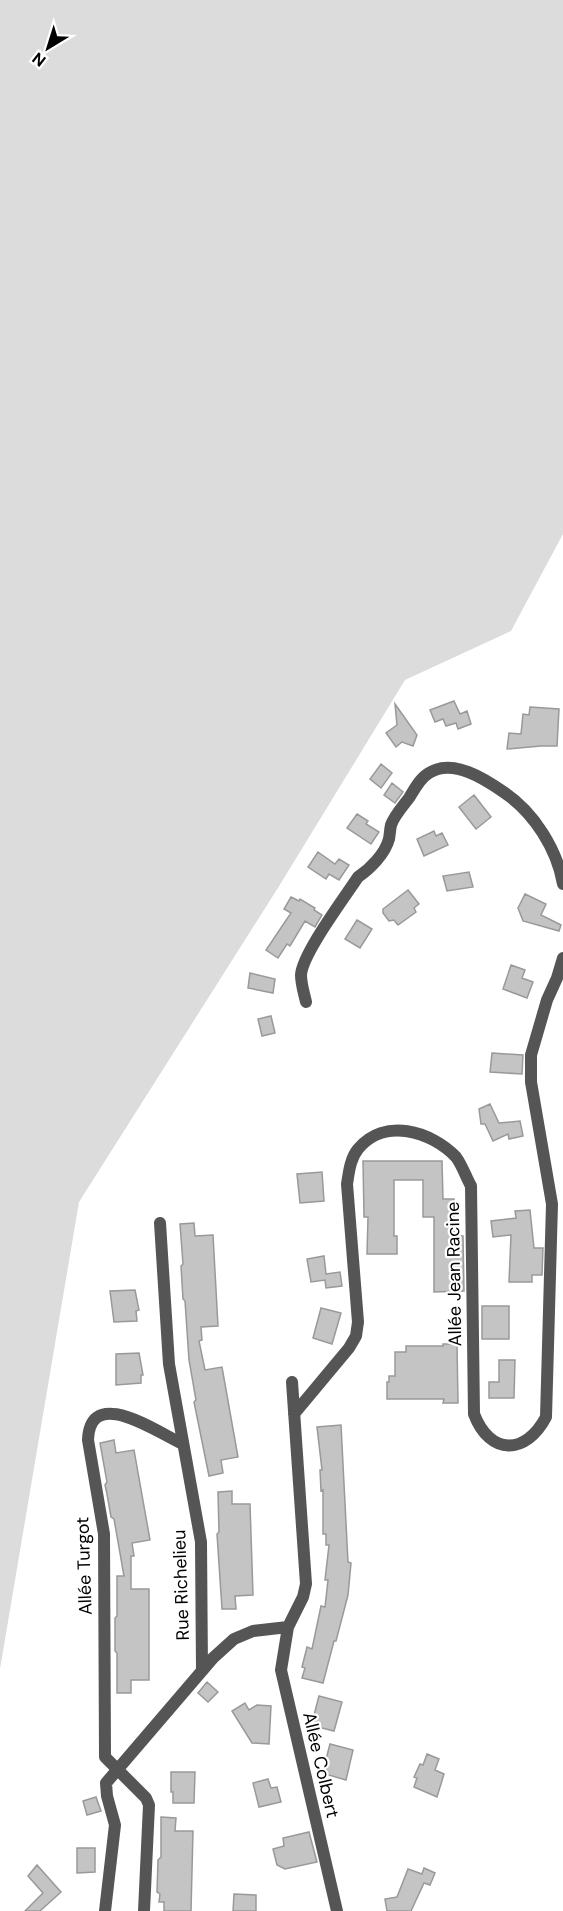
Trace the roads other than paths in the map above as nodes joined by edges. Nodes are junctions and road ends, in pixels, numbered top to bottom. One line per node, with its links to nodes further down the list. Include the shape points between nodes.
1 (563, 884): 3 (street, via 552,849 531,817 510,797 487,780 462,770 444,768 429,772 391,824 388,841 370,869 357,877 307,955 301,972)
2 (563, 958): 6 (street, Allée Jean Racine, via 531,1055 531,1082 552,1204 546,1417 535,1435 516,1445 495,1441 478,1426 474,1414 471,1186 457,1158 436,1141 401,1129 372,1137 357,1150 350,1166 347,1184 356,1336)
3 (306, 1002)
4 (160, 1223): 7 (street, Rue Richelieu, via 169,1364)
5 (292, 1382): 6 (street, Allée Colbert)
6 (294, 1414): 8 (street, Allée Colbert, via 306,1584)
7 (183, 1444): 9 (street, Rue Richelieu, via 201,1542); 10 (street, Allée Turgot, via 150,1426 112,1413 98,1417 88,1429 104,1534 105,1757)
8 (288, 1627): 9 (street, via 234,1639); 13 (street, Allée Colbert, via 281,1670)
9 (202, 1671): 10 (street)
10 (116, 1770): 11 (street, via 106,1783 115,1825); 12 (street, via 149,1805)
11 (105, 1911)
12 (144, 1911)
13 (337, 1911)

